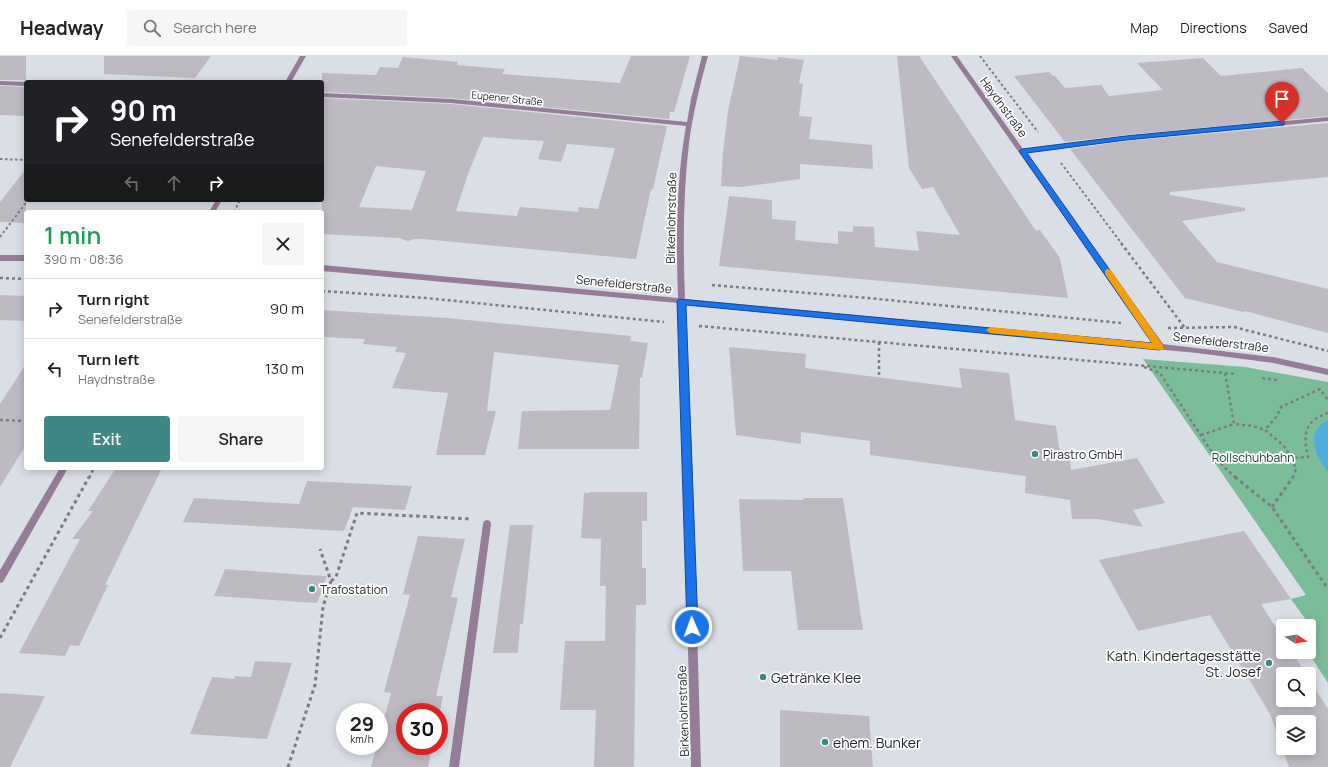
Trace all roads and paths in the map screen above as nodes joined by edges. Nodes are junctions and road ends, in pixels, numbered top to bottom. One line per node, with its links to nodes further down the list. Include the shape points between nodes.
1 (303, 56): 5 (street)
2 (705, 56): 10 (street, Birkenlohrstraße)
3 (954, 56): 12 (street, Haydnstraße)
4 (980, 56): 11 (path)
5 (289, 80)
6 (0, 83): 7 (street)
7 (24, 84)
8 (324, 95): 10 (street, Eupener Straße, via 451,101)
9 (1328, 119): 11 (street, via 1126,138)
10 (689, 124): 23 (street, Birkenlohrstraße, via 681,202)
11 (1050, 148): 12 (street); 26 (path)
12 (1022, 151): 29 (street, Haydnstraße)
13 (0, 160): 14 (path)
14 (24, 160)
15 (26, 202): 16 (path)
16 (0, 237)
17 (0, 258): 18 (street)
18 (24, 258)
19 (324, 268): 23 (street, Senefelderstraße)
20 (0, 278): 21 (path)
21 (24, 279)
22 (324, 290): 25 (path)
23 (682, 301): 25 (street, Birkenlohrstraße); 28 (street, Senefelderstraße)
24 (1110, 322): 28 (path)
25 (683, 324): 27 (path); 59 (street, Birkenlohrstraße)
26 (1185, 328)
27 (879, 342): 30 (path); 33 (path)
28 (1126, 344): 29 (street, Senefelderstraße); 30 (path)
29 (1160, 347): 31 (street, Senefelderstraße, via 1273,360)
30 (1141, 366): 32 (path); 46 (path, via 1160,373)
31 (1328, 372)
32 (1225, 373): 34 (path); 44 (path)
33 (879, 375)
34 (1239, 375)
35 (1259, 377): 36 (path)
36 (1279, 381)
37 (1313, 388): 38 (path)
38 (1320, 389): 39 (path); 40 (path); 45 (path, via 1281,407)
39 (1328, 391)
40 (1328, 400)
41 (1328, 413): 47 (path, via 1312,420 1306,427 1308,457)
42 (0, 420): 43 (path)
43 (24, 421)
44 (1234, 424): 45 (path); 46 (path)
45 (1265, 430): 47 (path, via 1283,445)
46 (1201, 435): 50 (path, via 1221,464)
47 (1292, 458): 50 (path, via 1296,469 1292,479)
48 (63, 470): 53 (street)
49 (93, 470): 56 (path)
50 (1272, 507): 55 (path)
51 (487, 524): 54 (path, via 476,520 357,513 336,577); 58 (street)
52 (320, 549): 54 (path)
53 (0, 579)
54 (331, 581): 57 (path, via 323,607 315,685)
55 (1328, 589)
56 (0, 638)
57 (288, 767)
58 (454, 767)
59 (696, 767)

